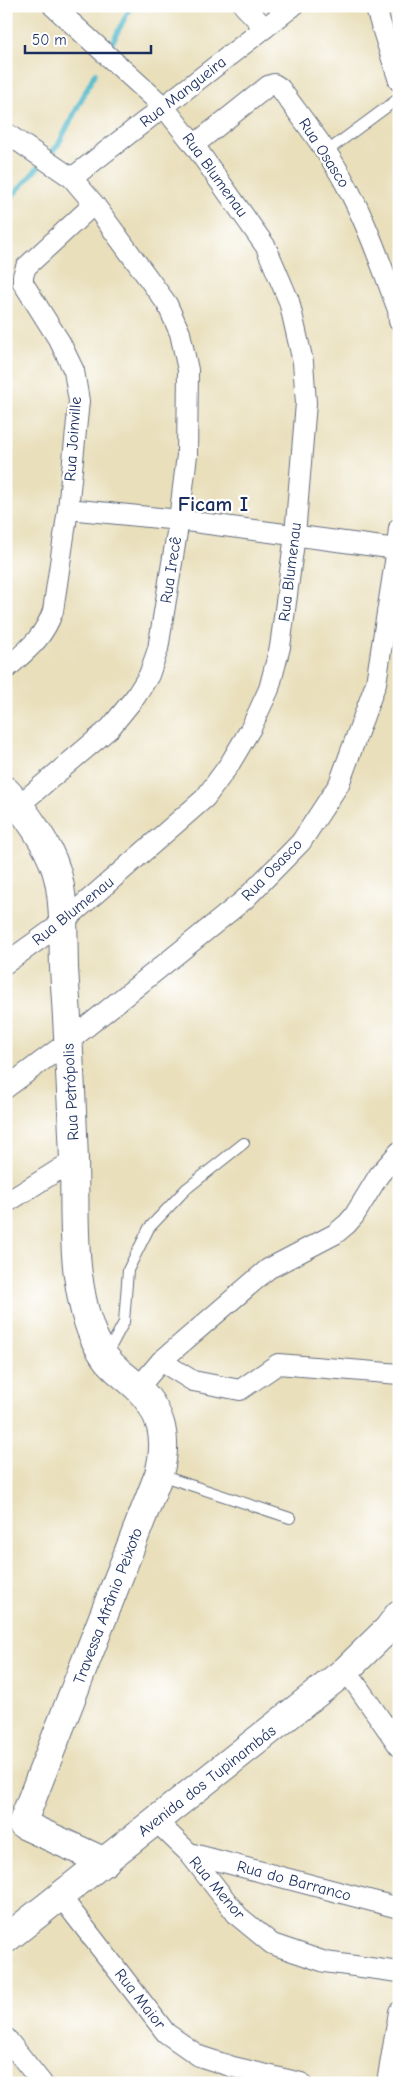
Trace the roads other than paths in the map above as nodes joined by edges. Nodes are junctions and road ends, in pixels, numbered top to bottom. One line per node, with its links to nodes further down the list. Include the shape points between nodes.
1 (53, 6): 8 (street, Rua Blumenau)
2 (244, 6): 5 (street)
3 (293, 6): 5 (street, Rua Mangueira)
4 (375, 6): 6 (street)
5 (265, 28): 8 (street, Rua Mangueira)
6 (399, 81)
7 (399, 98): 11 (lane)
8 (164, 107): 10 (street, Rua Blumenau); 12 (street, Rua Mangueira)
9 (6, 133): 12 (street, Rua Irecê)
10 (194, 145): 11 (street, Rua Osasco, via 274,84); 18 (street, Rua Blumenau, via 266,247 289,301 303,362 306,403)
11 (326, 152): 14 (street, Rua Osasco, via 346,184 375,247)
12 (72, 178): 13 (street, Rua Irecê)
13 (94, 204): 15 (street, Rua Joinville, via 26,267 23,276 24,284 74,371 79,401); 16 (street, Rua Irecê, via 167,304 180,334 188,370 187,455)
14 (398, 314)
15 (68, 509): 16 (street); 20 (street, Rua Joinville, via 48,626 37,642)
16 (180, 520): 18 (street); 21 (street, Rua Irecê, via 158,649 136,696 110,728)
17 (399, 528): 19 (street, Rua Osasco)
18 (295, 535): 19 (street); 22 (street, Rua Blumenau, via 280,647 268,689 251,728 229,765 205,798)
19 (397, 549): 24 (street, Rua Osasco, via 376,683 339,784 301,842 244,900)
20 (6, 669)
21 (11, 804): 22 (street, Rua Petrópolis, via 50,855 57,871)
22 (62, 923): 23 (street, Rua Blumenau); 24 (street, Rua Petrópolis)
23 (6, 963)
24 (68, 1041): 25 (street, Rua Osasco); 28 (street, Rua Petrópolis)
25 (6, 1088)
26 (244, 1143): 30 (lane, via 186,1189 149,1228 128,1270 124,1322)
27 (399, 1152): 31 (street, via 379,1175 347,1224 335,1234 268,1269)
28 (74, 1160): 29 (street); 30 (street, Rua Petrópolis, via 76,1261 82,1301 92,1335)
29 (6, 1203)
30 (105, 1358): 33 (street, Rua Petrópolis)
31 (161, 1361): 32 (street, via 193,1381 240,1390 278,1364); 33 (street)
32 (399, 1374)
33 (138, 1388): 34 (street, Travessa Afrânio Peixoto, via 154,1408 165,1442)
34 (159, 1474): 35 (lane); 39 (street, Travessa Afrânio Peixoto)
35 (290, 1518)
36 (399, 1614): 37 (street, Avenida dos Tupinambás)
37 (346, 1670): 38 (street); 40 (street, Avenida dos Tupinambás)
38 (399, 1746)
39 (14, 1821): 42 (street)
40 (157, 1822): 41 (street, Rua Menor); 42 (street, Avenida dos Tupinambás)
41 (189, 1853): 44 (street, Rua do Barranco); 46 (street, Rua Menor, via 238,1916 272,1944 326,1962)
42 (105, 1862): 43 (street, Avenida dos Tupinambás)
43 (61, 1897): 45 (street, Avenida dos Tupinambás); 50 (street, Rua Maior, via 166,2033 199,2056)
44 (399, 1908)
45 (6, 1939)
46 (399, 1972)
47 (398, 2022): 51 (street)
48 (6, 2038): 49 (street)
49 (42, 2083)
50 (301, 2083)
51 (387, 2083)

